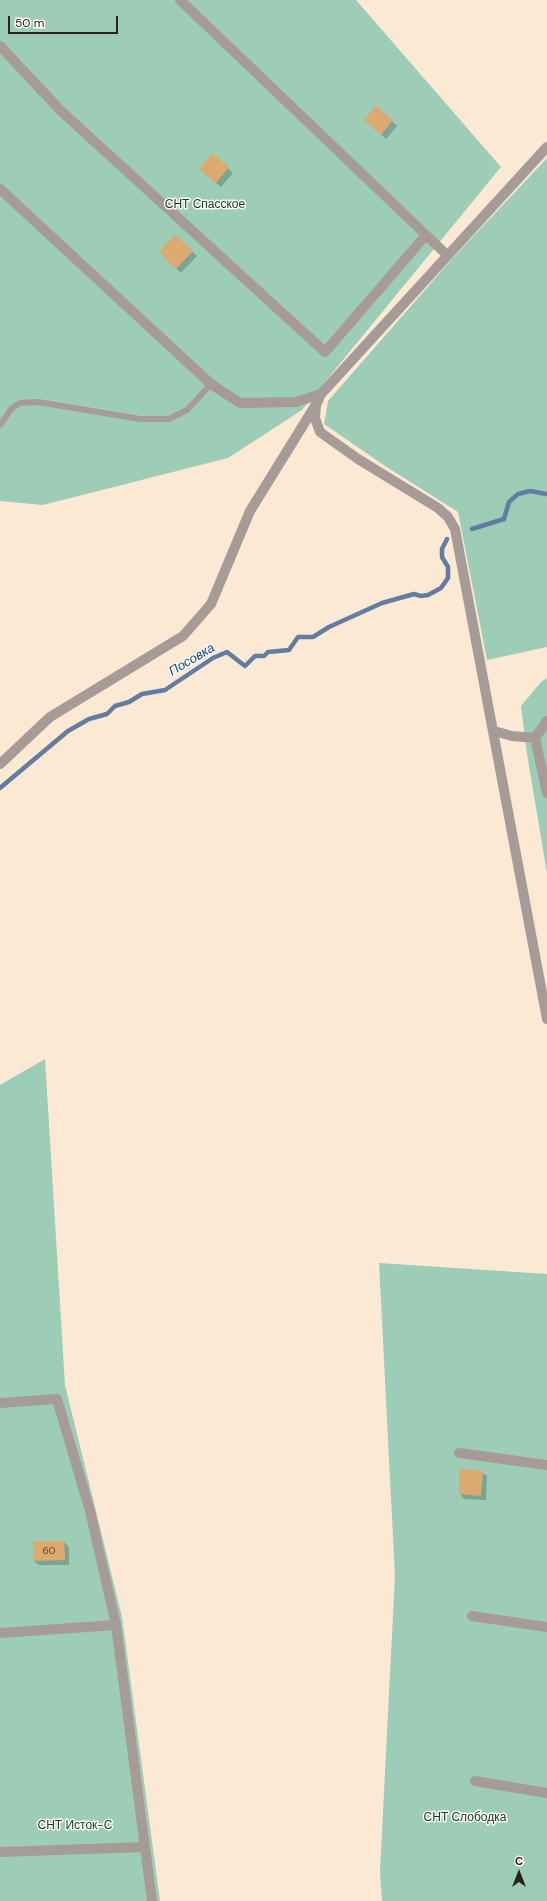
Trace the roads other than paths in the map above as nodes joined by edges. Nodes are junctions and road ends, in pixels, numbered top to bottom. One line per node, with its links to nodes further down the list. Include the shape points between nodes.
1 (180, 0): 5 (street)
2 (0, 46): 5 (street, via 61,111 325,352)
3 (547, 147): 6 (street)
4 (0, 189): 7 (street)
5 (426, 236): 6 (street)
6 (447, 255): 8 (street)
7 (211, 384): 8 (street, via 240,403 296,402); 10 (lane, via 187,410 169,419 140,419 38,402 20,403 12,408)
8 (321, 394): 9 (street)
9 (316, 405): 12 (street, via 320,432 358,459 438,508 448,517 455,529); 14 (street, via 250,511 211,604 183,636 50,717)
10 (0, 425)
11 (547, 721): 13 (street)
12 (494, 731): 13 (street); 16 (street)
13 (535, 738): 15 (street)
14 (0, 764)
15 (547, 793)
16 (547, 1019)
17 (0, 1403): 21 (street, via 57,1400 90,1511)
18 (459, 1453): 19 (street)
19 (547, 1465)
20 (472, 1616): 22 (street)
21 (116, 1625): 23 (street); 26 (street)
22 (547, 1627)
23 (0, 1633)
24 (475, 1781): 25 (street)
25 (547, 1793)
26 (145, 1847): 27 (street); 28 (street)
27 (0, 1852)
28 (152, 1901)

